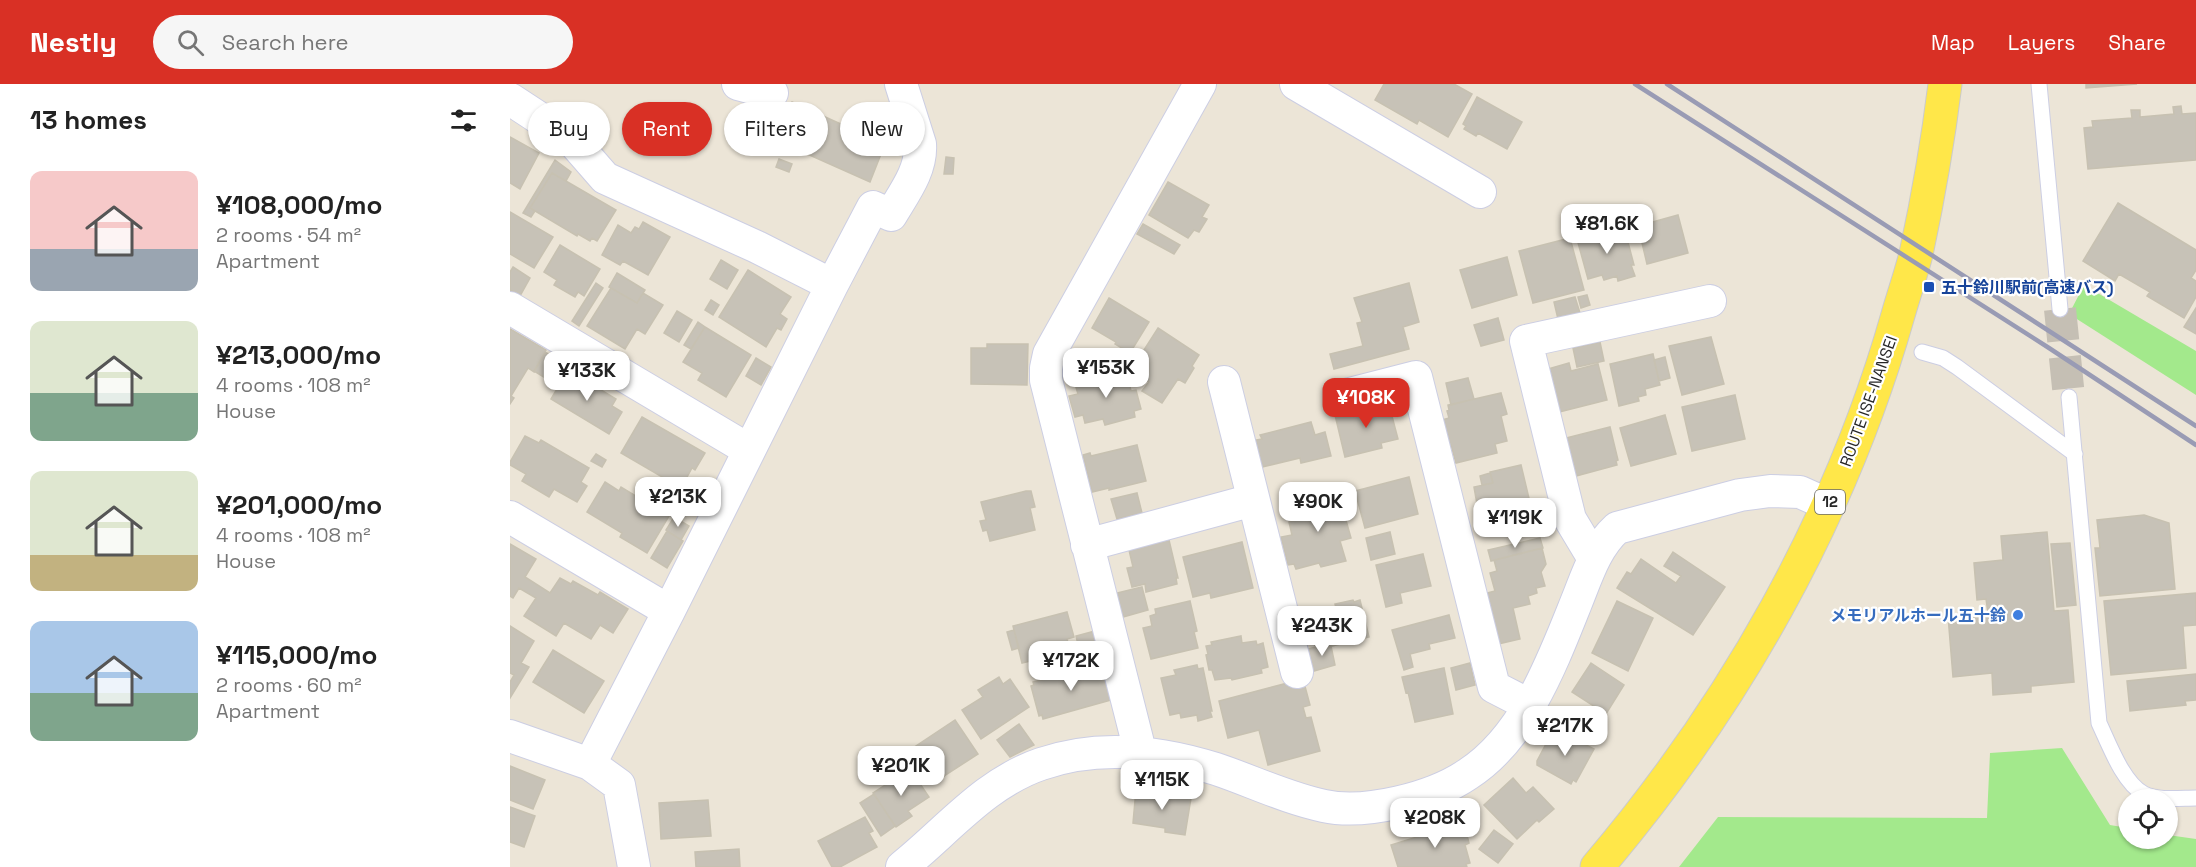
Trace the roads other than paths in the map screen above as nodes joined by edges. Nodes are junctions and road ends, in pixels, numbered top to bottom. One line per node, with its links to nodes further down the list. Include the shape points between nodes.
1 (738, 84): 7 (street)
2 (901, 84): 10 (street, via 918,134 919,163 891,215 873,207)
3 (1200, 84): 23 (street, via 1047,361 1046,380)
4 (1296, 84): 9 (street)
5 (1945, 84): 21 (main road, ROUTE ISE-NANSEI / 12, via 1916,255 1886,359)
6 (2039, 84): 13 (lane)
7 (772, 93)
8 (510, 99): 10 (street, via 571,139 605,178 757,246)
9 (1480, 192)
10 (832, 285): 18 (street)
11 (1710, 301): 24 (street, via 1526,341 1570,519)
12 (510, 308): 18 (street)
13 (2060, 309)
14 (1922, 352): 19 (lane, via 1950,363)
15 (1224, 382): 20 (street)
16 (1346, 395): 27 (street, via 1416,377 1494,687)
17 (2069, 398): 19 (lane)
18 (749, 450): 25 (street)
19 (2075, 454): 31 (lane, via 2100,723 2119,764 2137,789 2155,796)
20 (1253, 500): 23 (street); 26 (street)
21 (1829, 505): 24 (street, via 1800,492 1740,495 1617,528); 34 (main road, ROUTE ISE-NANSEI / 12, via 1768,624 1726,694 1637,820)
22 (510, 517): 25 (street)
23 (1088, 545): 29 (street)
24 (1594, 559): 27 (street)
25 (669, 611): 30 (street)
26 (1296, 672)
27 (1528, 705): 29 (street, via 1503,743 1487,761 1465,776 1402,802 1363,808 1326,807 1215,769)
28 (510, 736): 30 (street)
29 (1140, 751): 33 (street, via 1068,756 1016,774 960,815)
30 (590, 764): 32 (street, via 619,784)
31 (2196, 798)
32 (634, 867)
33 (902, 867)
34 (1597, 867)

